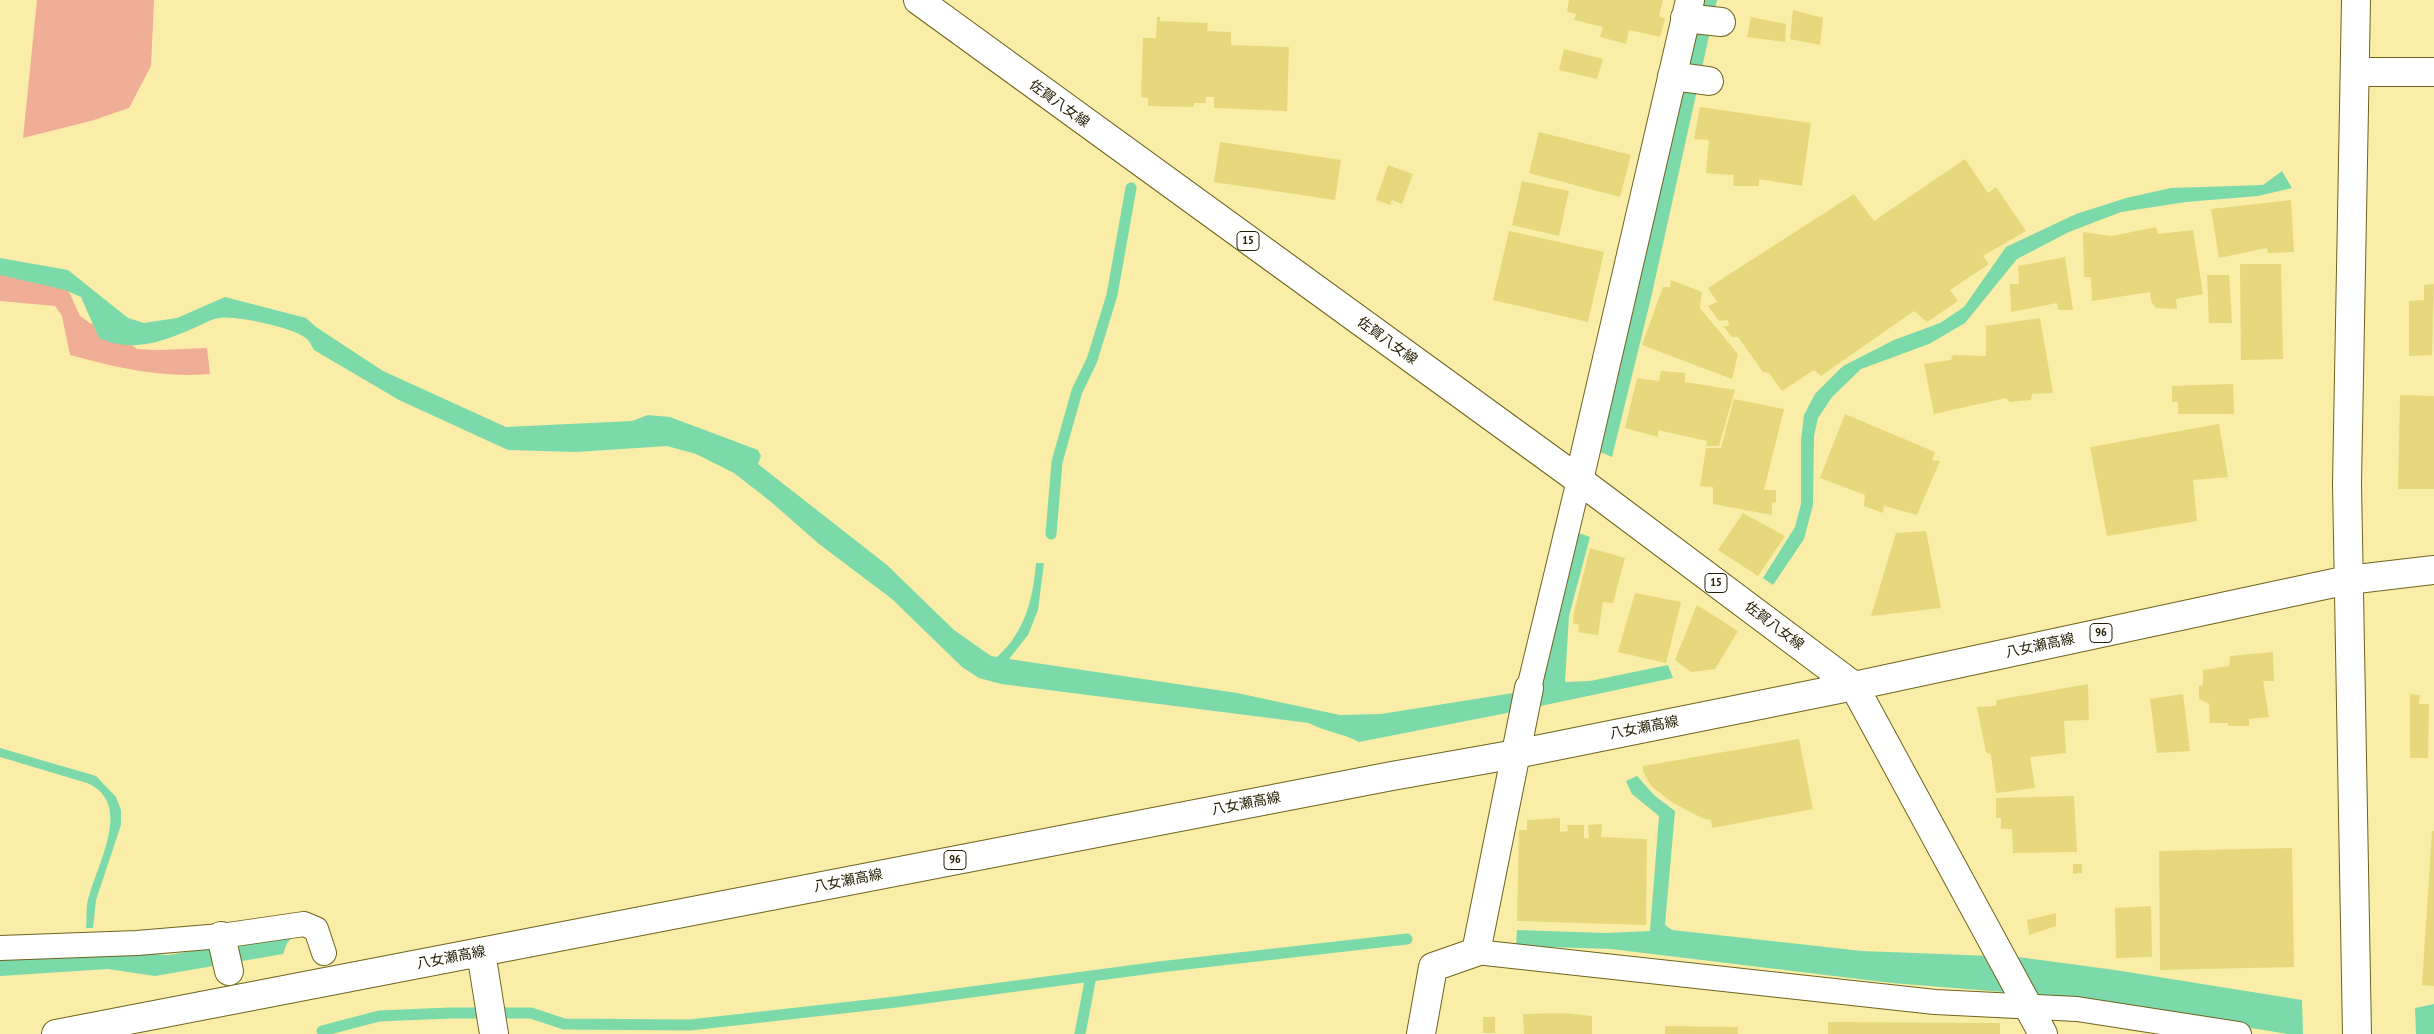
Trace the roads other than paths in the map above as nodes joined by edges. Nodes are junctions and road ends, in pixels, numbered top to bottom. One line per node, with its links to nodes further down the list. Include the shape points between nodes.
1 (918, 0): 9 (main road, 佐賀八女線 / 15)
2 (2356, 0): 5 (main road)
3 (1688, 9): 4 (main road); 7 (main road)
4 (1721, 22)
5 (2355, 72): 6 (main road); 11 (main road)
6 (2434, 72)
7 (1672, 76): 8 (main road); 9 (main road)
8 (1709, 81)
9 (1579, 480): 12 (main road, 佐賀八女線 / 15); 13 (lane)
10 (2434, 570): 11 (main road, 八女瀬高線 / 96)
11 (2348, 580): 12 (main road, 八女瀬高線 / 96); 27 (main road)
12 (1854, 686): 14 (main road, 八女瀬高線 / 96); 21 (main road)
13 (1526, 700): 14 (main road)
14 (1516, 754): 17 (main road, 八女瀬高線 / 96, via 1372,779); 18 (main road)
15 (221, 936): 16 (lane); 19 (lane, via 304,924 316,929); 20 (main road)
16 (0, 948)
17 (481, 952): 22 (main road, 八女瀬高線 / 96); 23 (main road)
18 (1476, 952): 21 (lane, via 1935,1002); 24 (main road, via 1433,967)
19 (324, 953)
20 (229, 971)
21 (2027, 1005): 25 (main road); 26 (lane, via 2077,1009)
22 (56, 1034)
23 (494, 1034)
24 (1421, 1034)
25 (2043, 1034)
26 (2239, 1034)
27 (2357, 1034)

